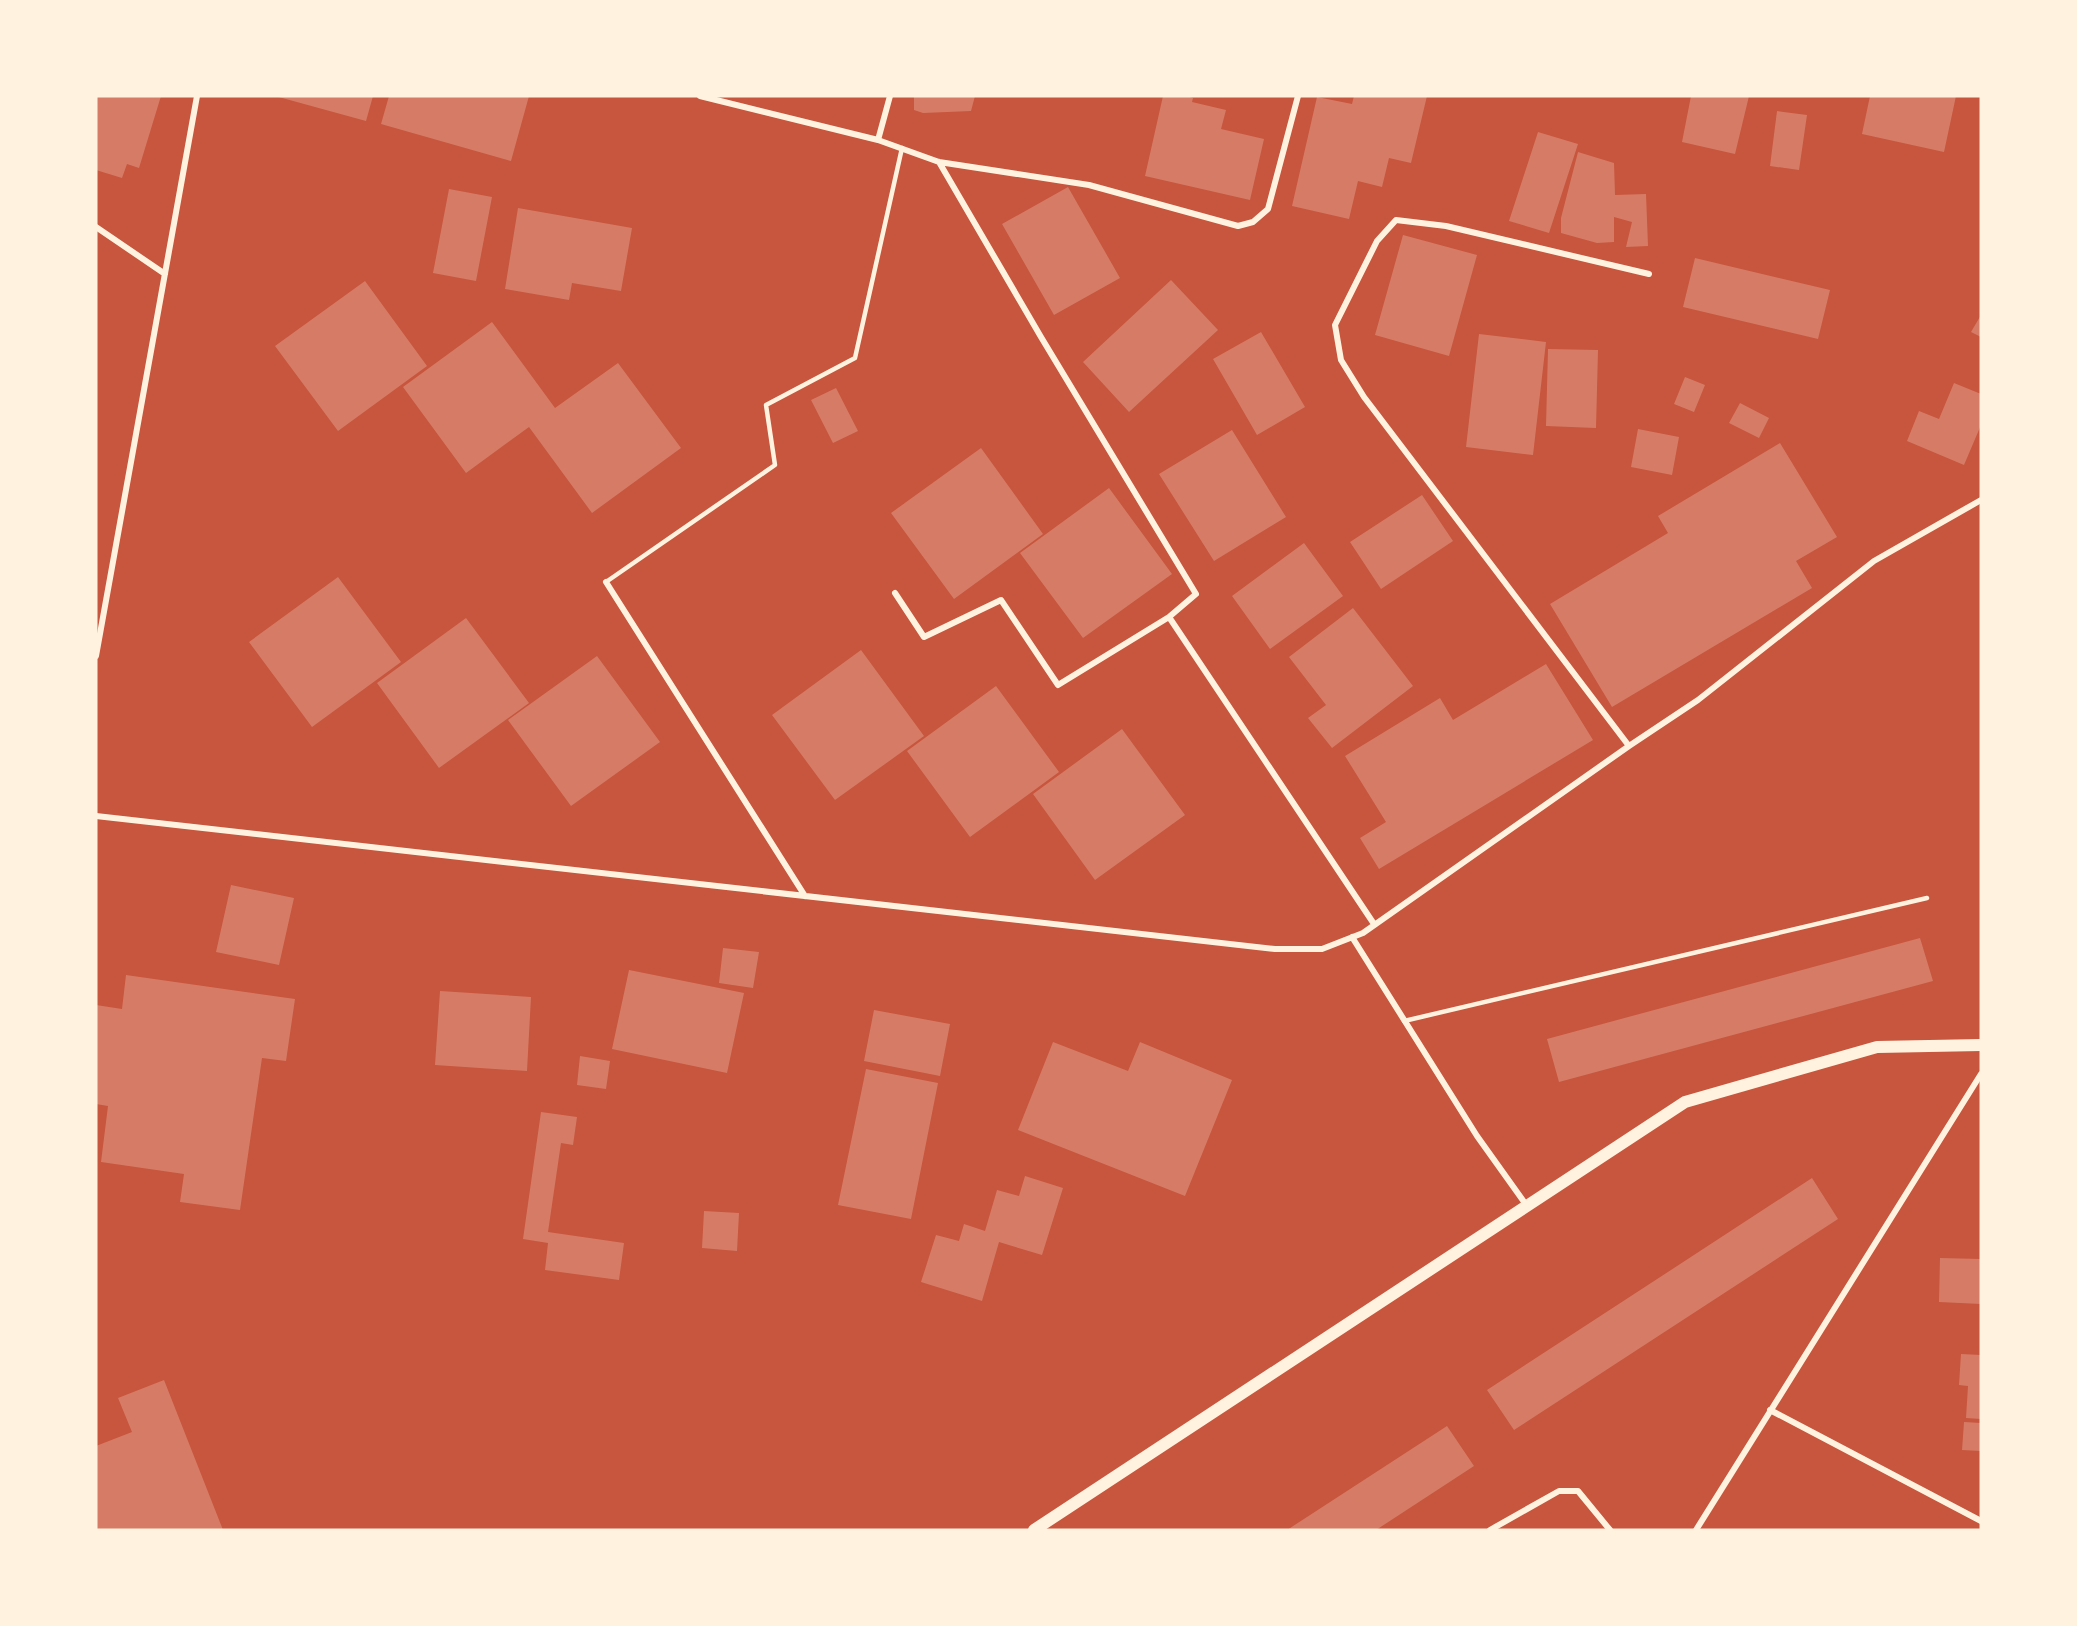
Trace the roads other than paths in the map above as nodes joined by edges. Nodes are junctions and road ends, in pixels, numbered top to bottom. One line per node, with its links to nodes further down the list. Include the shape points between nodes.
1 (197, 96): 9 (street)
2 (700, 96): 5 (street)
3 (890, 96): 5 (street)
4 (1298, 96): 7 (street, via 1268,209 1253,222 1238,226 1089,185)
5 (878, 140): 6 (street)
6 (902, 148): 7 (street); 12 (lane, via 855,358 766,405 776,465)
7 (939, 162): 15 (street, via 1196,594)
8 (96, 227): 9 (street)
9 (165, 274): 14 (street)
10 (1649, 274): 17 (street, via 1446,226 1396,220 1377,241 1335,325 1341,360 1364,397)
11 (1981, 500): 17 (street, via 1874,561 1698,700)
12 (606, 582): 19 (street)
13 (895, 593): 15 (street, via 924,637 1001,600 1058,685)
14 (100, 616): 16 (street)
15 (1169, 617): 21 (street)
16 (96, 656)
17 (1629, 746): 21 (street)
18 (96, 816): 19 (street)
19 (805, 896): 22 (street, via 1275,949 1322,949)
20 (1926, 898): 23 (lane)
21 (1374, 924): 22 (street)
22 (1352, 937): 23 (street)
23 (1404, 1021): 26 (street)
24 (1981, 1045): 26 (main road, via 1877,1047 1685,1102)
25 (1981, 1074): 27 (street)
26 (1527, 1206): 29 (main road)
27 (1770, 1410): 28 (street); 32 (street)
28 (1981, 1521)
29 (1034, 1530)
30 (1490, 1530): 31 (street, via 1559,1491 1578,1491)
31 (1610, 1530)
32 (1696, 1530)

